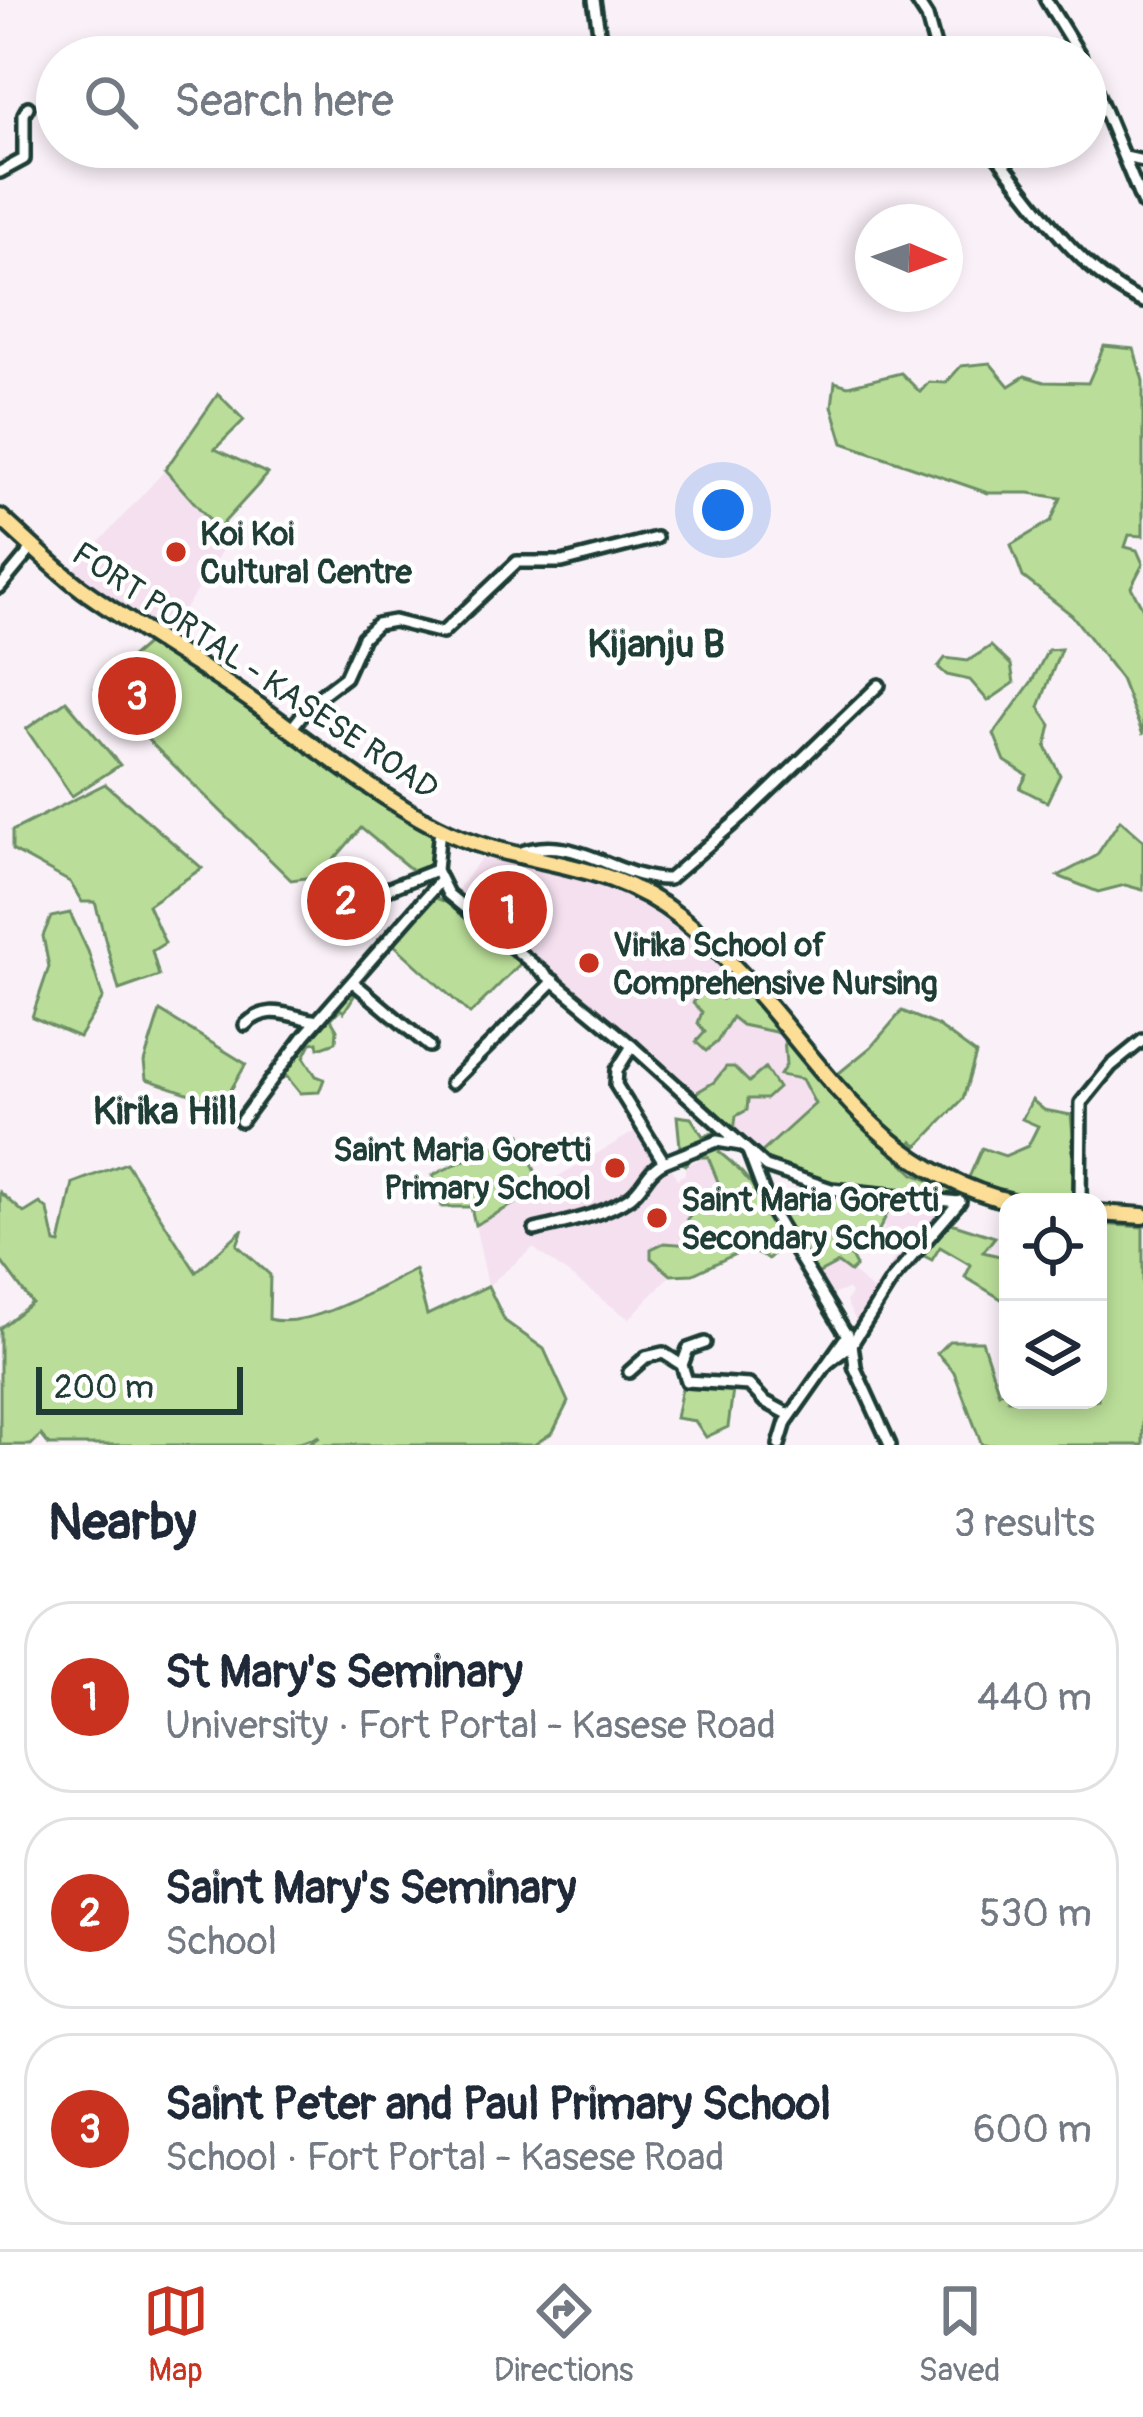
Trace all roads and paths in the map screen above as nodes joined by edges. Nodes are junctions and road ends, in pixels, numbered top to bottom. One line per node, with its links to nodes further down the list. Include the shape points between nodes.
1 (594, 0): 4 (street)
2 (916, 0): 5 (street)
3 (1046, 0): 6 (street)
4 (600, 36)
5 (932, 36)
6 (1068, 36)
7 (28, 107): 12 (street, via 24,159)
8 (1107, 115): 9 (street)
9 (1125, 157): 10 (street); 13 (street)
10 (1143, 161)
11 (1007, 168): 14 (street, via 1086,265)
12 (0, 172)
13 (1143, 204)
14 (1143, 302)
15 (0, 517): 17 (highway, FORT PORTAL - KASESE ROAD)
16 (656, 538): 20 (street, via 562,562 517,562 442,633 377,624 345,677)
17 (33, 547): 18 (street); 20 (highway, FORT PORTAL - KASESE ROAD, via 82,589)
18 (0, 587)
19 (879, 685): 22 (street, via 669,879 543,846)
20 (291, 729): 21 (highway, FORT PORTAL - KASESE ROAD)
21 (440, 828): 22 (highway, FORT PORTAL - KASESE ROAD); 23 (street)
22 (515, 854): 38 (highway, FORT PORTAL - KASESE ROAD, via 610,876 681,917 867,1123 918,1163)
23 (438, 876): 24 (street, via 408,878); 25 (street, via 448,894); 26 (street)
24 (377, 893)
25 (554, 981): 31 (street); 32 (street)
26 (353, 982): 27 (street); 30 (street)
27 (317, 1022): 28 (street, via 267,1010); 33 (street)
28 (245, 1025)
29 (1143, 1040): 39 (street, via 1084,1097)
30 (429, 1046)
31 (632, 1046): 34 (street); 37 (street, via 616,1085)
32 (451, 1083)
33 (241, 1121)
34 (721, 1128): 35 (street); 36 (street)
35 (717, 1142): 36 (street); 37 (street)
36 (744, 1148): 41 (street, via 766,1167 831,1189); 46 (street)
37 (664, 1162): 44 (street, via 624,1200)
38 (972, 1189): 40 (highway, FORT PORTAL - KASESE ROAD); 41 (street)
39 (1081, 1193)
40 (999, 1198)
41 (959, 1202): 46 (street)
42 (1107, 1214): 43 (highway)
43 (1143, 1216)
44 (535, 1229)
45 (705, 1343): 47 (street, via 688,1349)
46 (846, 1344): 49 (street); 51 (street)
47 (682, 1365): 48 (street, via 655,1354); 49 (street, via 687,1381 749,1385)
48 (629, 1372)
49 (790, 1415): 50 (street)
50 (779, 1445)
51 (890, 1445)

